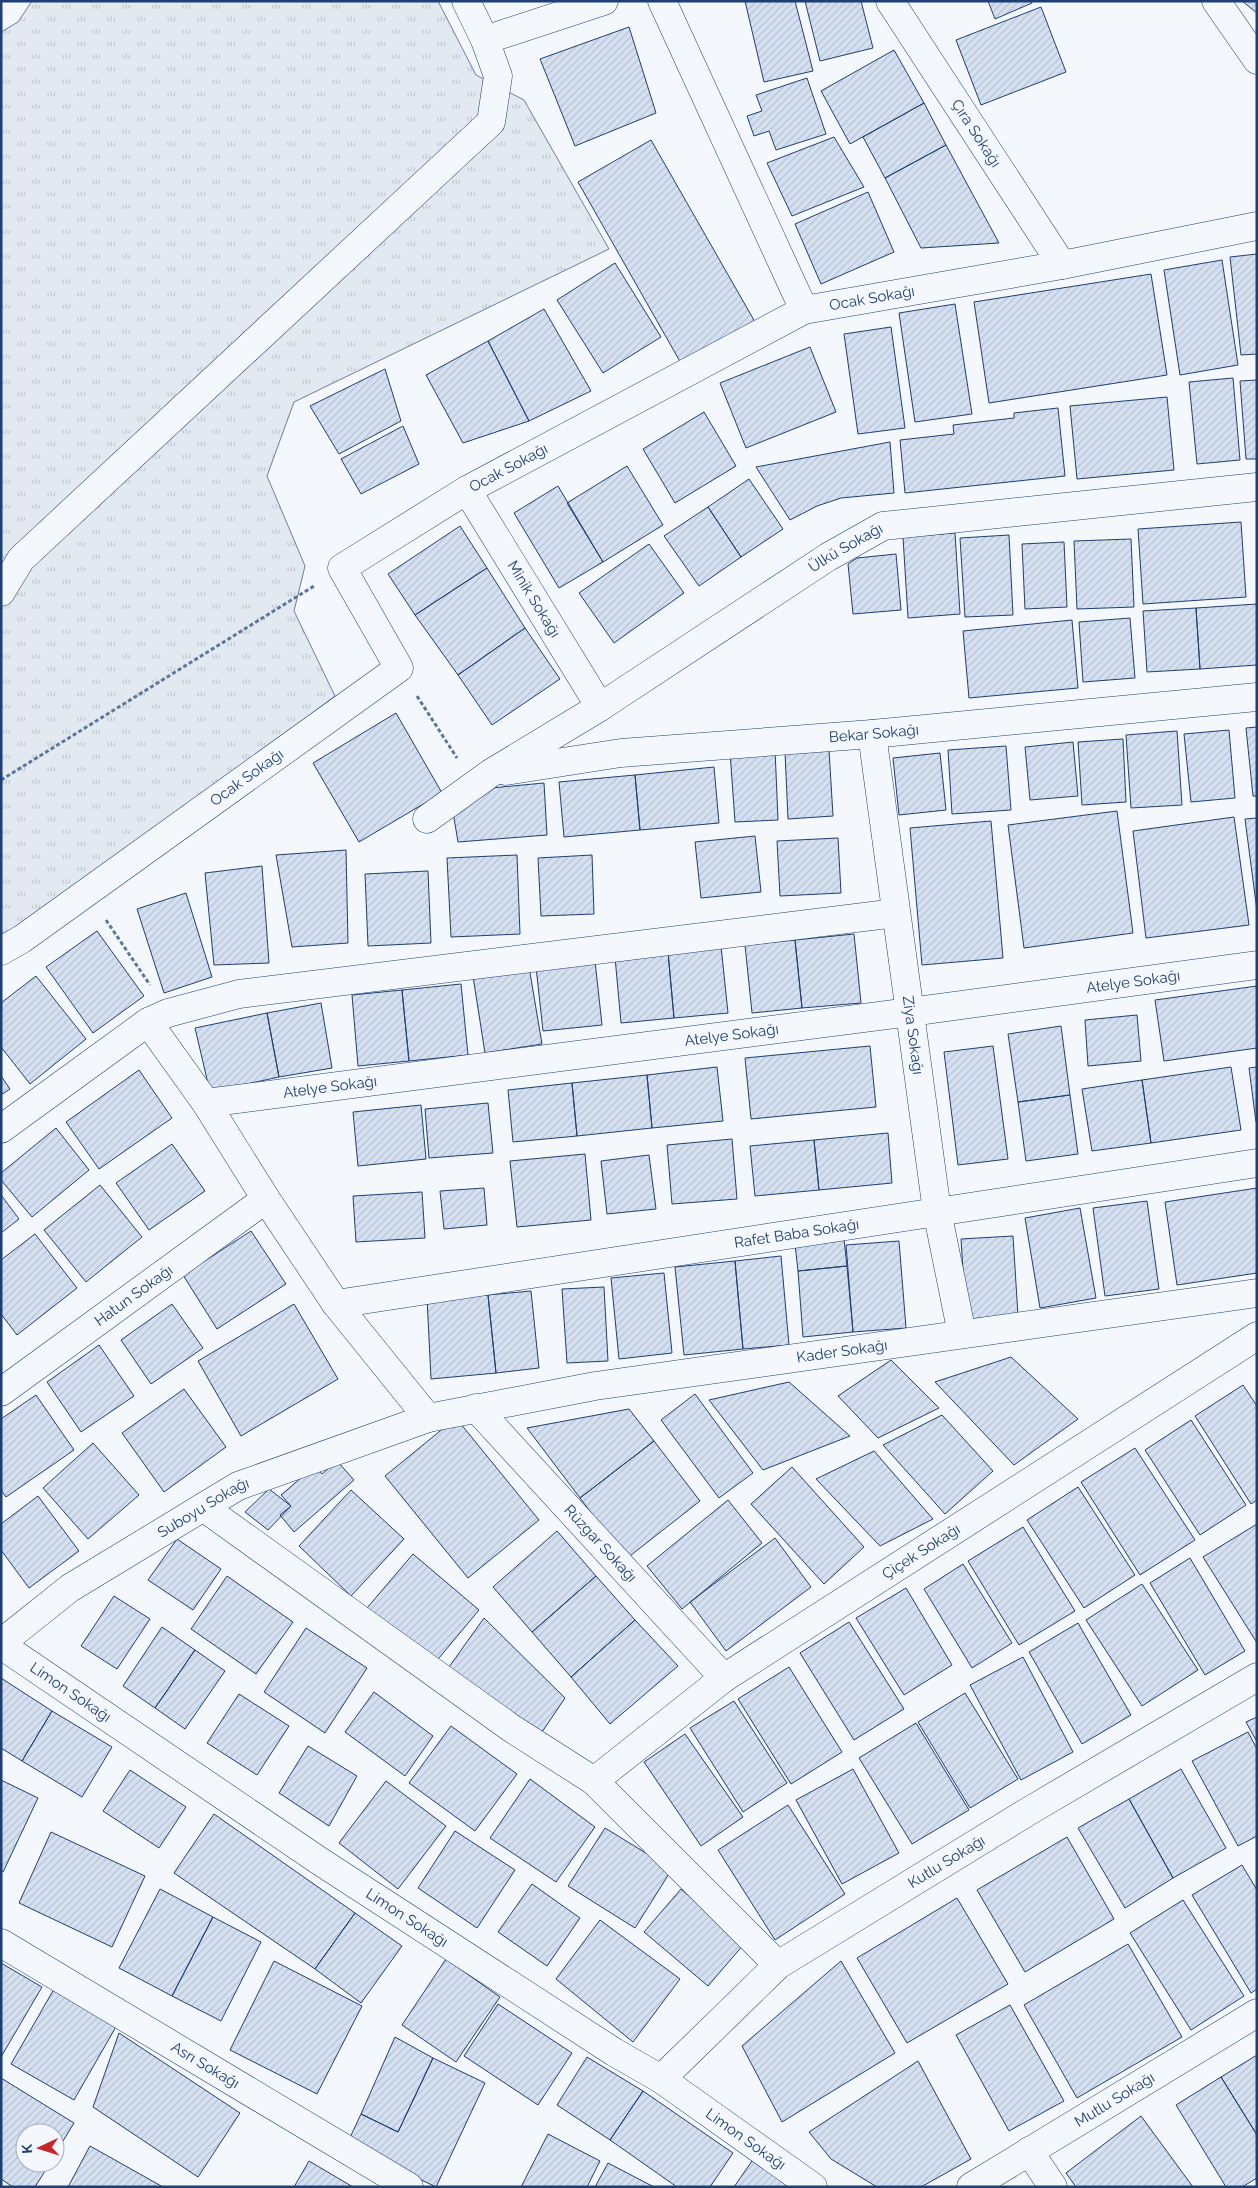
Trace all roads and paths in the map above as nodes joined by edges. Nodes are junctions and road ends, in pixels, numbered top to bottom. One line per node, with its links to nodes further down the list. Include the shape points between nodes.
1 (466, 1): 6 (street)
2 (604, 1): 6 (street)
3 (662, 1): 10 (street)
4 (890, 1): 9 (street, Çıra Sokağı)
5 (1216, 1): 7 (street)
6 (485, 40): 14 (street, via 498,76 491,122 21,558)
7 (1257, 60)
8 (1257, 226): 9 (street, Ocak Sokağı)
9 (1062, 265): 10 (street, Ocak Sokağı)
10 (804, 310): 12 (street, Ocak Sokağı)
11 (1257, 487): 17 (street, Ülkü Sokağı, via 882,526 828,557)
12 (466, 490): 13 (street, Ocak Sokağı); 17 (street, Minik Sokağı)
13 (342, 568): 15 (street); 20 (path)
14 (1, 592)
15 (399, 668): 19 (path); 22 (street, Ocak Sokağı)
16 (1257, 697): 18 (street, Bekar Sokağı)
17 (600, 707): 19 (street, Ülkü Sokağı)
18 (872, 734): 19 (street, Bekar Sokağı, via 621,753); 23 (street, Ziya Sokağı)
19 (483, 779): 21 (street, Ülkü Sokağı)
20 (1, 780)
21 (427, 819)
22 (87, 892): 24 (street, Ocak Sokağı); 27 (path)
23 (896, 913): 26 (street, Ziya Sokağı); 27 (street, via 239,994)
24 (1, 951)
25 (1257, 965): 26 (street, Atelye Sokağı)
26 (910, 1012): 28 (street, Atelye Sokağı); 32 (street, Ziya Sokağı)
27 (158, 1018): 28 (street); 29 (street)
28 (206, 1102): 31 (street)
29 (1, 1129)
30 (1257, 1163): 32 (street, Rafet Baba Sokağı)
31 (266, 1199): 34 (street); 37 (street, Hatun Sokağı)
32 (936, 1211): 34 (street, Rafet Baba Sokağı); 35 (street, Ziya Sokağı)
33 (1257, 1293): 35 (street, Kader Sokağı)
34 (336, 1304): 39 (street)
35 (962, 1334): 38 (street, Kader Sokağı, via 595,1386)
36 (1257, 1336): 43 (street, Çiçek Sokağı)
37 (1, 1392)
38 (476, 1408): 39 (street, Kader Sokağı); 43 (street, Rüzgar Sokağı)
39 (428, 1418): 40 (street, Suboyu Sokağı, via 238,1486)
40 (203, 1507): 41 (street, Suboyu Sokağı, via 70,1588); 44 (street, via 511,1728)
41 (1, 1644): 48 (street, Limon Sokağı, via 321,1862 614,2052)
42 (1257, 1677): 46 (street, Kutlu Sokağı, via 1029,1811)
43 (724, 1678): 44 (street, Çiçek Sokağı)
44 (594, 1781): 46 (street)
45 (1, 1943): 50 (street, Asrı Sokağı)
46 (778, 1965): 48 (street, Kutlu Sokağı)
47 (1257, 2013): 49 (street, Mutlu Sokağı)
48 (661, 2079): 51 (street, Limon Sokağı)
49 (1030, 2151): 52 (street, Mutlu Sokağı); 53 (street)
50 (409, 2187)
51 (813, 2187)
52 (971, 2187)
53 (1053, 2187)

